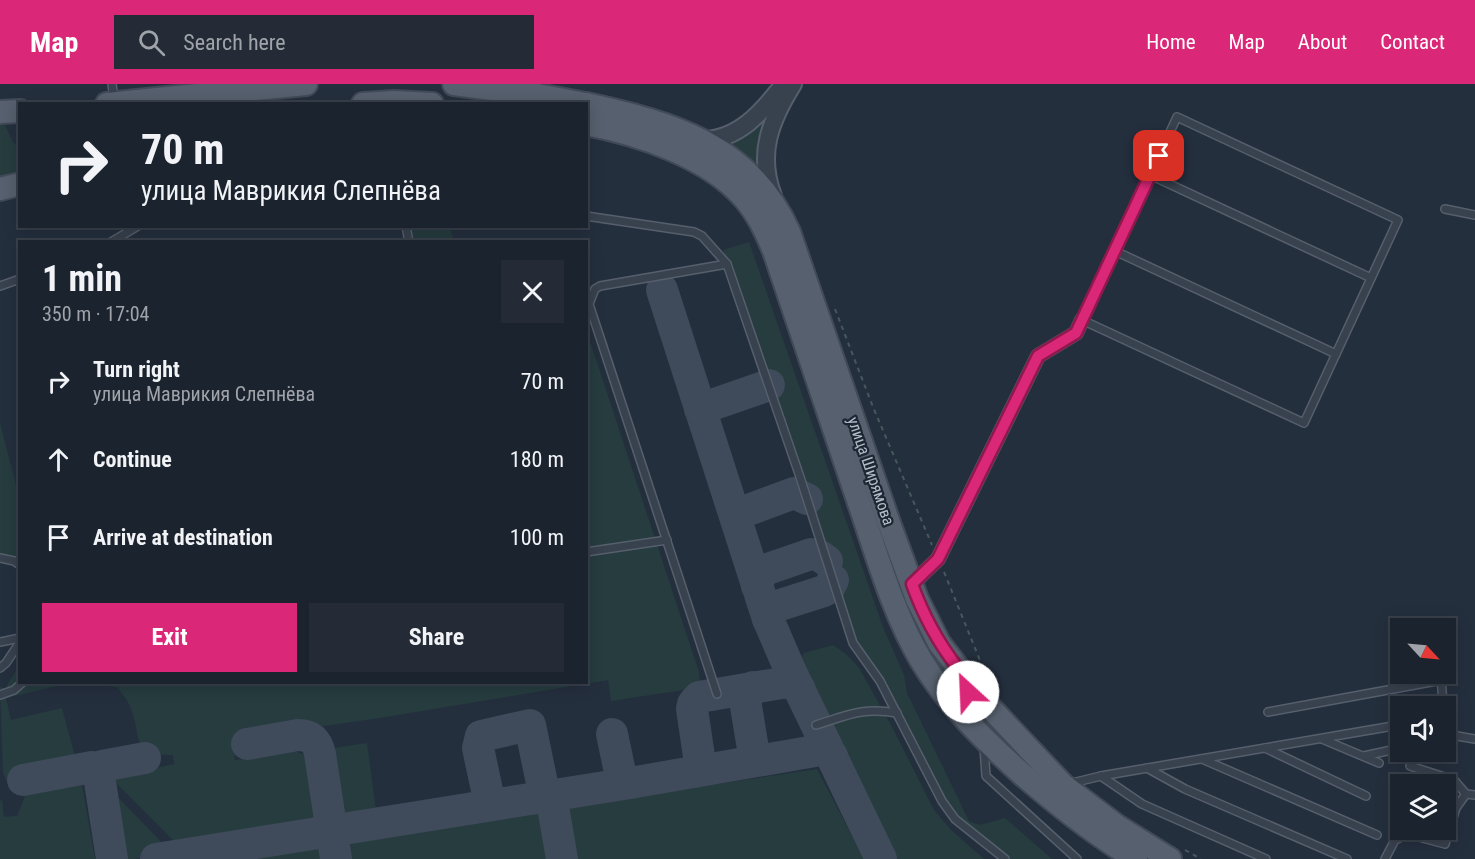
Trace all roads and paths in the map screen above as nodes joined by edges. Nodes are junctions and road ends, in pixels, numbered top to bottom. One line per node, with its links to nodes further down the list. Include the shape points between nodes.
1 (112, 84): 9 (lane)
2 (306, 84): 6 (main road)
3 (454, 84): 7 (main road, улица Ширямова)
4 (784, 84): 16 (street, via 741,128 717,139)
5 (793, 84): 20 (street, via 774,121 766,148 766,176)
6 (280, 86): 10 (main road)
7 (506, 87): 8 (main road, улица Ширямова)
8 (539, 89): 11 (main road, улица Ширямова)
9 (115, 102)
10 (125, 102)
11 (580, 102)
12 (588, 104): 16 (main road, улица Ширямова, via 638,115)
13 (18, 111): 14 (main road)
14 (0, 112)
15 (588, 125): 47 (main road, улица Ширямова, via 644,139 691,160 724,180 755,212 774,251 900,615 921,659)
16 (701, 140): 20 (main road, улица Ширямова, via 750,173)
17 (1150, 175): 26 (lane); 28 (lane); 28 (lane, via 1177,117 1398,220)
18 (18, 184): 19 (main road)
19 (0, 189)
20 (775, 203): 37 (main road, улица Ширямова, via 798,256)
21 (1445, 209): 22 (lane)
22 (1475, 215)
23 (588, 216): 27 (lane, via 694,232)
24 (135, 228): 25 (lane)
25 (115, 240)
26 (1115, 251): 31 (lane); 32 (lane)
27 (727, 264): 33 (lane, via 600,286 589,304); 49 (lane, via 853,643)
28 (1371, 278): 32 (lane)
29 (18, 280): 30 (lane)
30 (0, 286)
31 (1082, 320): 32 (lane, via 1304,423); 37 (street, via 1076,333 1038,356 938,559)
32 (1336, 354)
33 (667, 540): 34 (lane); 45 (lane)
34 (588, 552)
35 (0, 558): 36 (lane)
36 (18, 564)
37 (912, 584): 42 (main road, улица Ширямова, via 933,633)
38 (18, 640): 39 (lane)
39 (0, 642)
40 (18, 643): 41 (lane)
41 (0, 668)
42 (964, 676): 47 (main road, via 969,688 964,699 954,702); 56 (main road, улица Ширямова)
43 (21, 684): 46 (lane)
44 (1406, 684): 48 (lane)
45 (717, 694)
46 (0, 695)
47 (945, 696): 53 (main road, улица Ширямова)
48 (1268, 712)
49 (897, 713): 50 (lane, via 864,711); 75 (lane, via 955,819)
50 (816, 725)
51 (1390, 727): 54 (lane)
52 (1456, 735): 55 (lane)
53 (983, 739): 64 (main road, улица Ширямова); 76 (lane, via 986,776)
54 (1322, 739): 57 (lane); 59 (lane)
55 (1475, 740)
56 (1026, 748): 64 (main road, via 1007,737 998,744); 66 (main road, улица Ширямова)
57 (1265, 748): 60 (lane); 69 (lane)
58 (1390, 750): 59 (lane)
59 (1364, 756): 61 (lane)
60 (1202, 759): 63 (lane); 71 (lane)
61 (1379, 763)
62 (1410, 766): 67 (lane, via 1454,780)
63 (1147, 768): 65 (lane); 80 (lane, via 1185,789)
64 (1017, 769): 77 (main road, улица Ширямова, via 1090,830)
65 (1101, 776): 66 (lane); 79 (lane, via 1142,804)
66 (1063, 785): 78 (main road, улица Ширямова, via 1117,826)
67 (1466, 794): 68 (lane); 70 (lane)
68 (1475, 795)
69 (1366, 796)
70 (1456, 808)
71 (1377, 835)
72 (1395, 840): 81 (lane)
73 (1430, 840): 74 (lane, via 1445,844)
74 (1446, 840)
75 (1005, 859)
76 (1077, 859)
77 (1136, 859)
78 (1170, 859)
79 (1266, 859)
80 (1347, 859)
81 (1384, 859)

